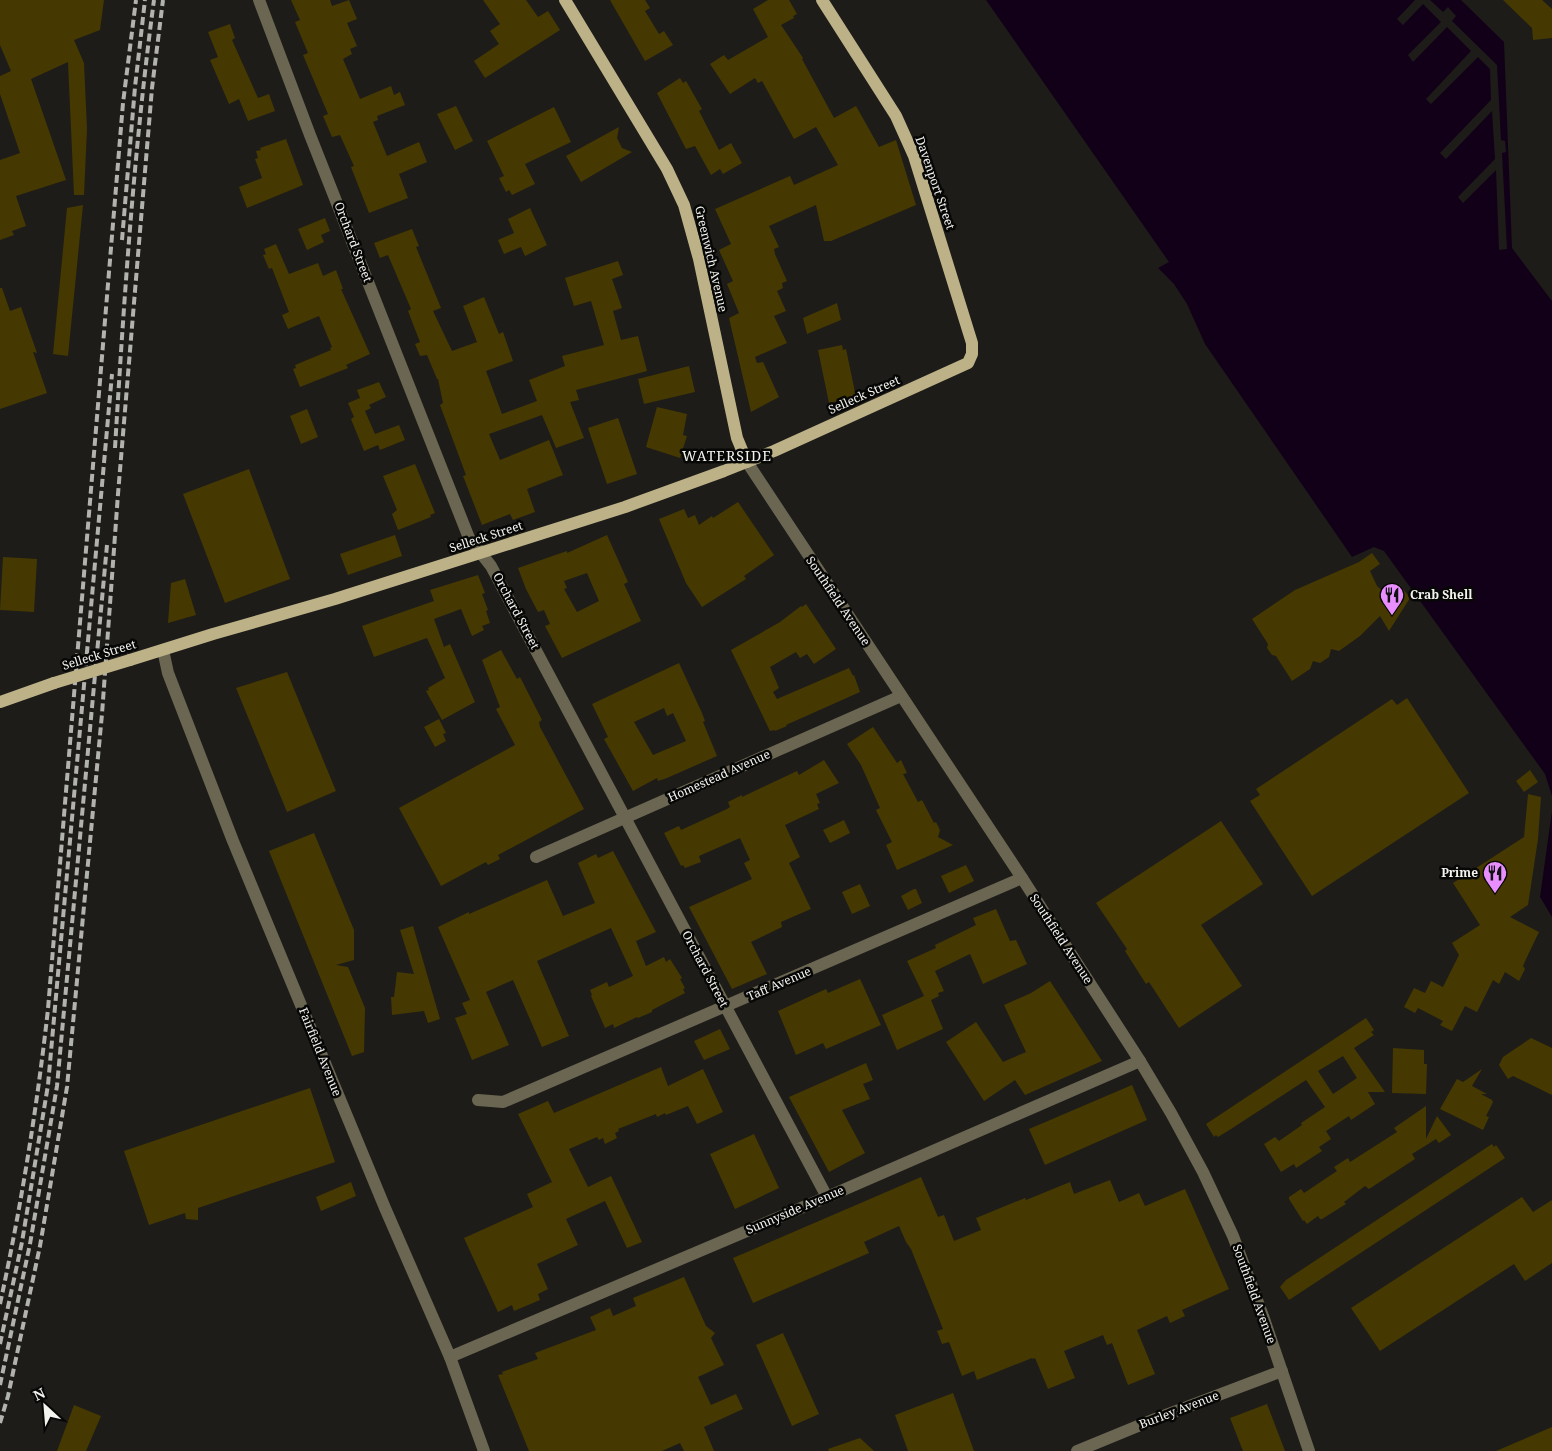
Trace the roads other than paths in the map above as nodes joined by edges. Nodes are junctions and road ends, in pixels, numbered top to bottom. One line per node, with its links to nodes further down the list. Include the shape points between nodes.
1 (259, 0): 6 (street, Orchard Street, via 469,538)
2 (565, 0): 5 (main road, Greenwich Avenue, via 650,139 684,205 700,259 737,438)
3 (822, 0): 4 (main road, Davenport Street, via 896,116 914,156 972,343)
4 (968, 363): 5 (main road, Selleck Street)
5 (748, 462): 6 (main road, Selleck Street); 8 (street, Southfield Avenue)
6 (482, 553): 7 (main road, Selleck Street); 10 (street, Orchard Street, via 492,566)
7 (162, 650): 9 (main road, Selleck Street, bridge); 17 (street, Fairfield Avenue, via 233,841)
8 (901, 696): 10 (street, Homestead Avenue); 12 (street, Southfield Avenue)
9 (0, 702)
10 (625, 818): 11 (street, Homestead Avenue); 13 (street, Orchard Street)
11 (536, 857)
12 (1022, 878): 13 (street, Taff Avenue); 14 (street, Southfield Avenue)
13 (726, 1008): 15 (street, Taff Avenue, via 503,1102); 16 (street, Orchard Street)
14 (1140, 1061): 16 (street, Sunnyside Avenue); 18 (street, Southfield Avenue, via 1222,1211)
15 (478, 1100)
16 (827, 1197): 17 (street, Sunnyside Avenue)
17 (450, 1357): 19 (street, Fairfield Avenue)
18 (1282, 1371): 20 (street, Burley Avenue); 21 (street, Southfield Avenue)
19 (484, 1451)
20 (1077, 1451)
21 (1310, 1451)

